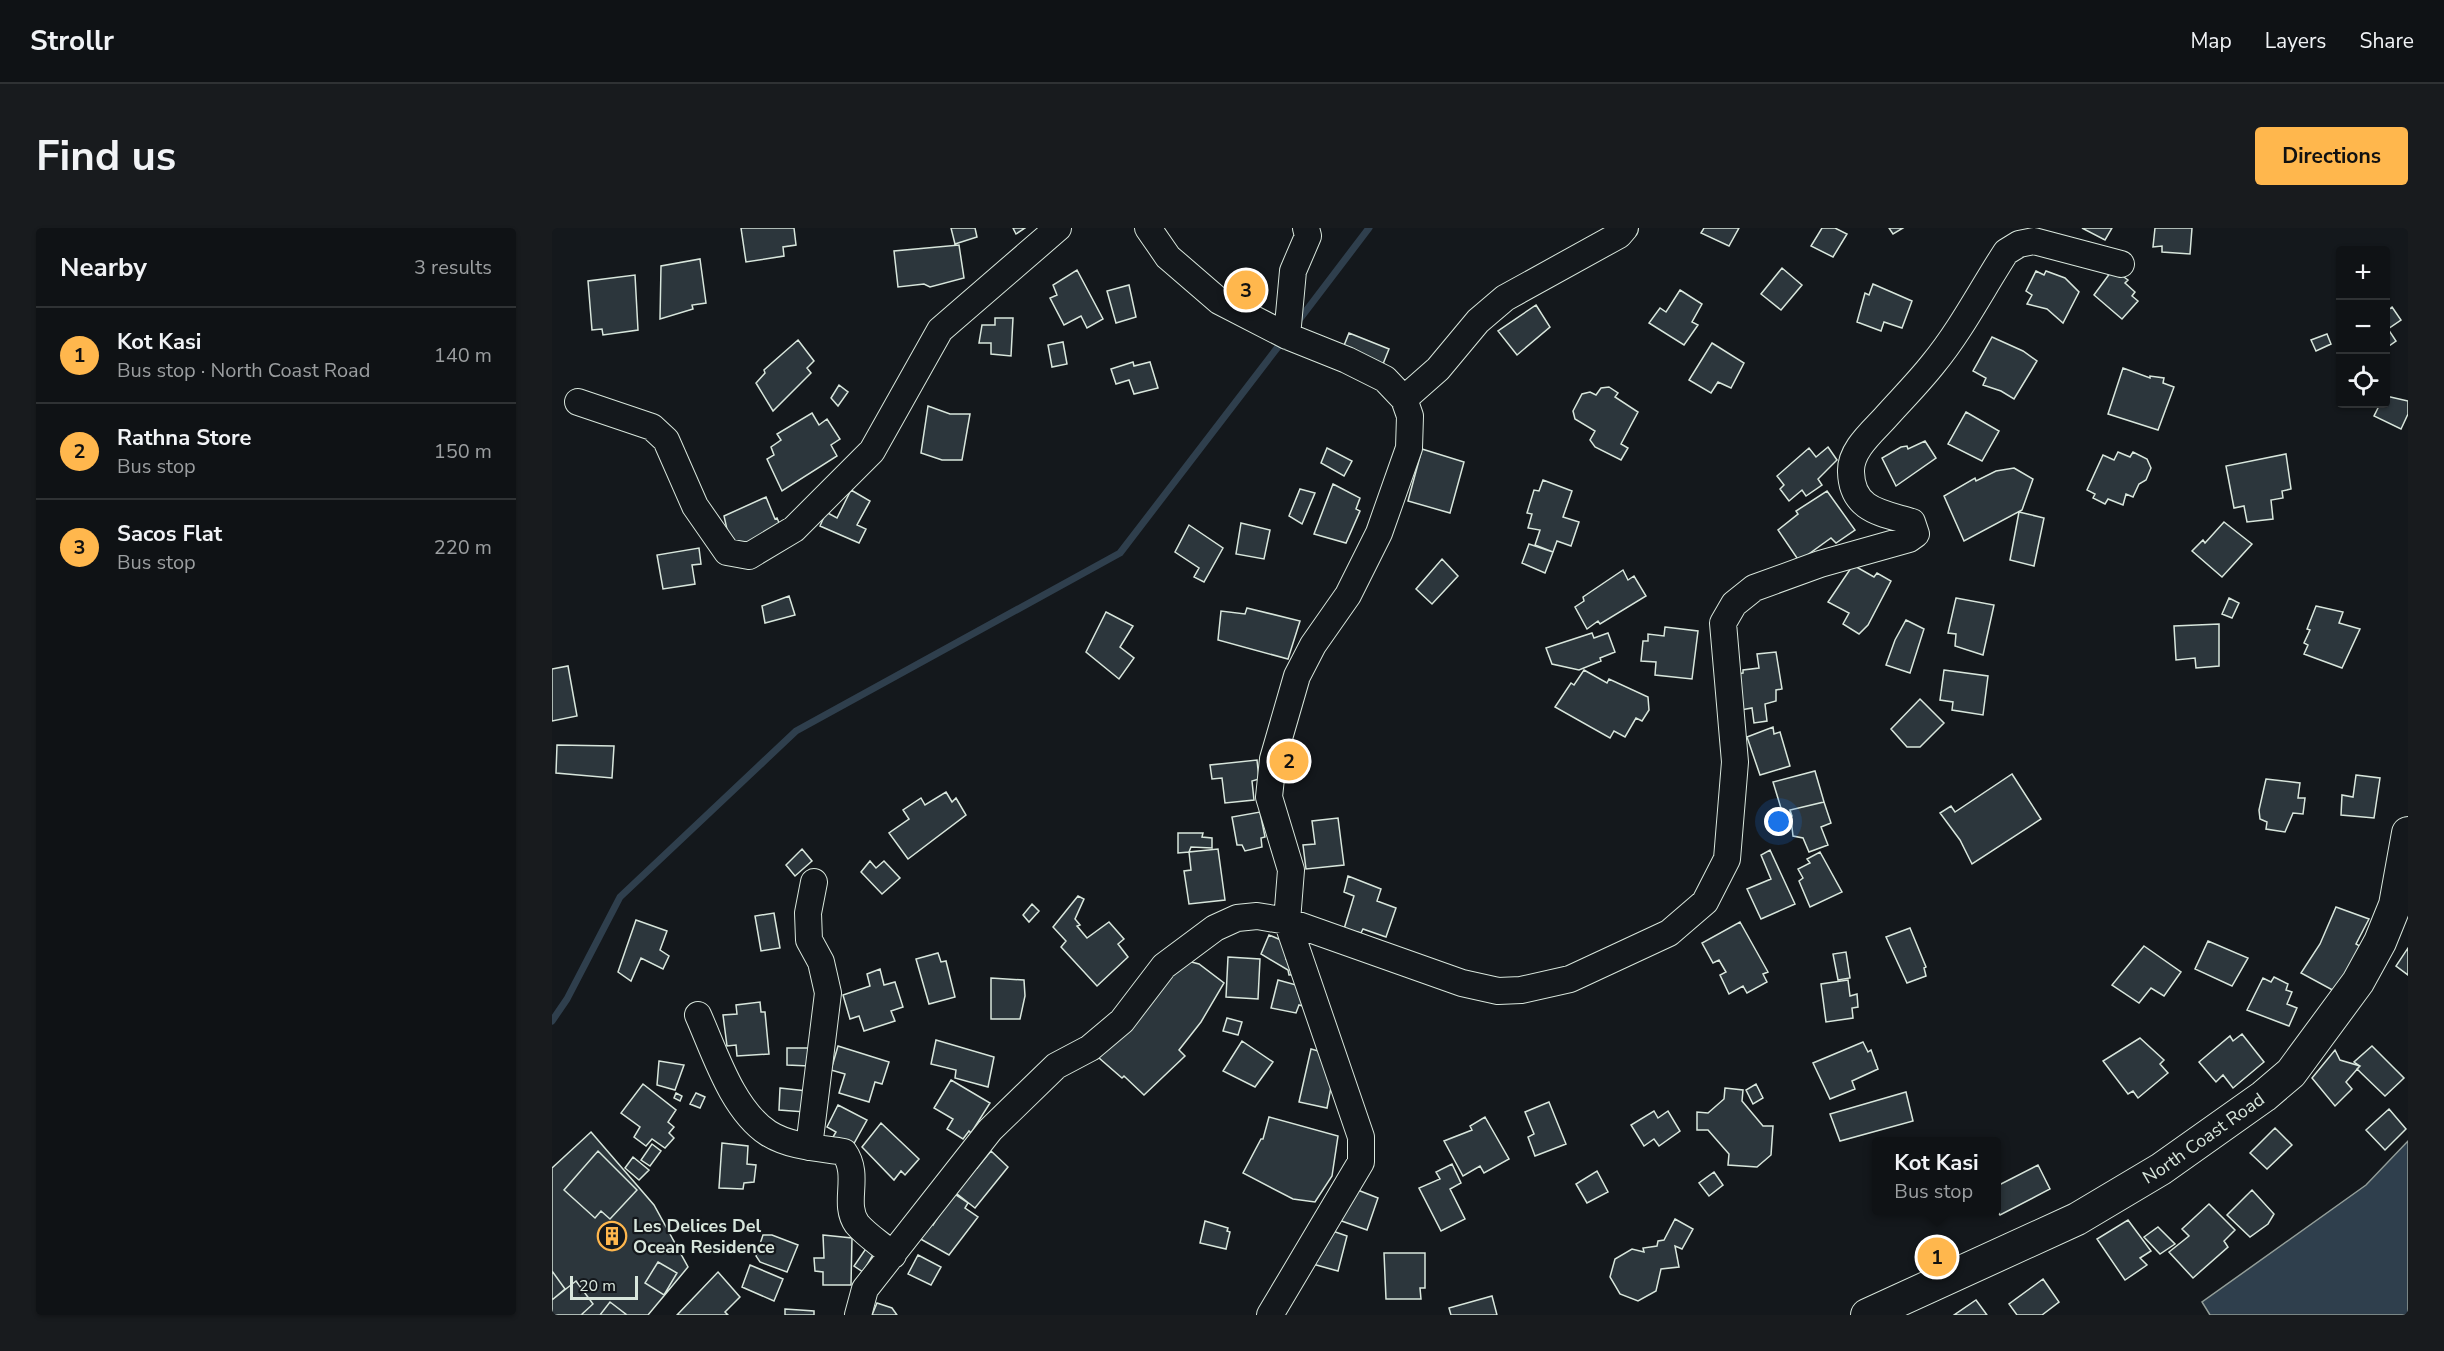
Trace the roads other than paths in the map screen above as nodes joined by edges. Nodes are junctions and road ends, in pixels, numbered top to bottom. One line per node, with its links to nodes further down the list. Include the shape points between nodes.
1 (1058, 228): 9 (street, via 940,330 872,451 794,529 749,556 727,552 695,506 666,440 652,427)
2 (1148, 228): 7 (street, via 1168,257 1219,301)
3 (1306, 228): 7 (street, via 1308,236 1293,271)
4 (1625, 228): 8 (street, via 1609,241 1505,298)
5 (2037, 235): 6 (street); 12 (street, via 2006,252 1934,363 1854,456 1851,480 1863,504 1872,511 1912,522 1916,534 1754,588 1734,604 1723,623 1735,762 1727,859 1705,902 1669,933 1570,979 1521,990 1497,991 1462,983)
6 (2121, 264)
7 (1287, 336): 8 (street, via 1385,379)
8 (1404, 399): 12 (street, via 1410,417 1409,448 1379,533 1348,595 1312,645 1297,676 1273,759 1269,797 1291,870)
9 (578, 402)
10 (2408, 833): 18 (main road, North Coast Road, via 2395,904 2380,942 2358,982 2291,1073 2161,1169 2077,1219)
11 (814, 882): 14 (street, via 808,940 821,962 828,993)
12 (1287, 921): 15 (street, via 1257,916 1237,918 1215,928 1164,966 1122,1021 1090,1048 1056,1066 990,1130); 17 (street, via 1361,1137 1361,1162)
13 (698, 1015): 14 (street, via 736,1100 768,1133)
14 (809, 1147): 15 (street, via 844,1152 851,1162 851,1210 857,1224)
15 (892, 1255): 16 (street, via 865,1289)
16 (858, 1315)
17 (1270, 1315)
18 (1867, 1315)

